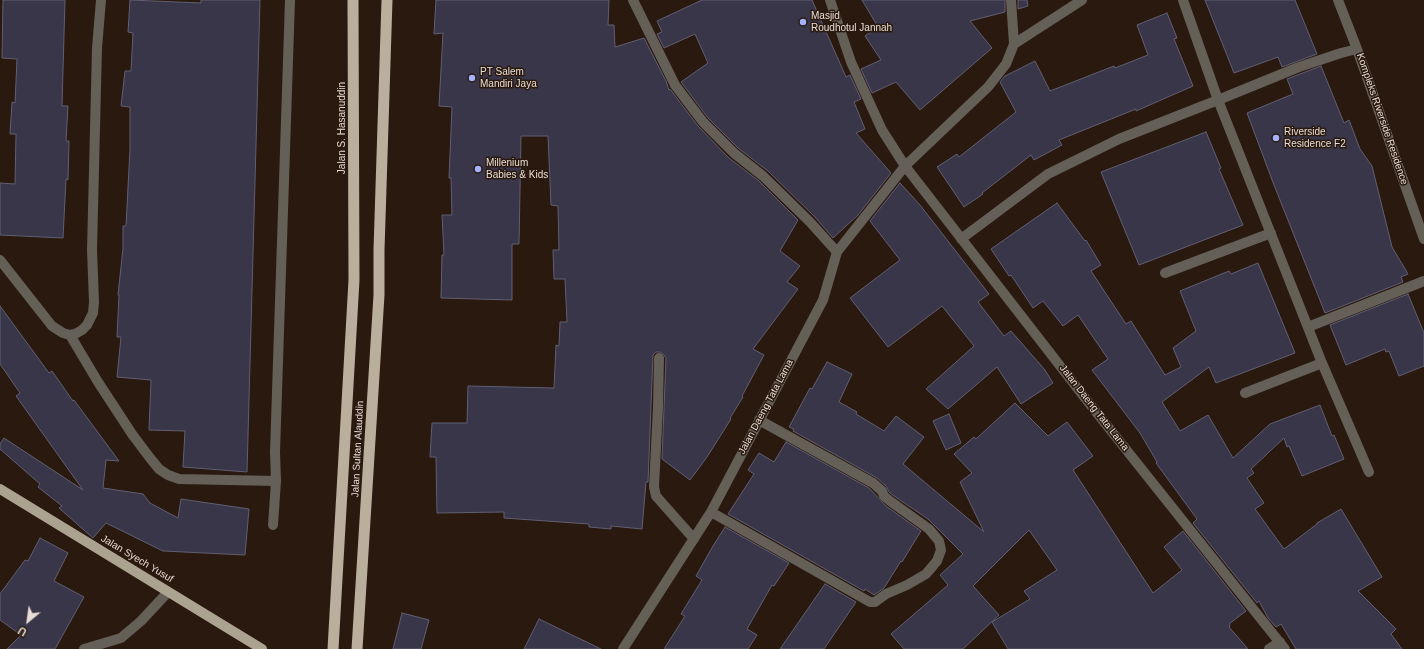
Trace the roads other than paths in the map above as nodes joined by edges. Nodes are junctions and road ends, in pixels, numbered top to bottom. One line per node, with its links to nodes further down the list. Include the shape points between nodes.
1 (101, 0): 24 (street, via 97,48 93,313 82,330)
2 (290, 0): 30 (street)
3 (353, 0): 19 (highway, Jalan S. Hasanuddin)
4 (387, 0): 40 (highway, Jalan Sultan Alauddin, via 379,295)
5 (633, 0): 18 (street, via 675,85 703,122 810,222)
6 (830, 0): 14 (street, Jalan Daeng Tata Lama, via 851,62 882,130)
7 (1011, 0): 11 (street)
8 (1082, 0): 11 (street)
9 (1183, 0): 13 (street)
10 (1338, 0): 12 (street)
11 (1014, 44): 14 (street, via 1006,64 988,87)
12 (1357, 49): 13 (street, Kompleks Riverside Residence, via 1299,67); 17 (street, Kompleks Riverside Residence)
13 (1218, 100): 15 (street); 16 (street, Kompleks Riverside Residence, via 1119,138 1048,174)
14 (905, 166): 16 (street, Jalan Daeng Tata Lama); 18 (street, Jalan Daeng Tata Lama)
15 (1271, 233): 21 (street); 23 (street)
16 (961, 239): 36 (street, Jalan Daeng Tata Lama)
17 (1424, 239)
18 (837, 252): 28 (street, Jalan Daeng Tata Lama, via 823,300)
19 (354, 255): 39 (highway, Jalan Sultan Alauddin)
20 (0, 260): 24 (street, via 52,326)
21 (1165, 273)
22 (1424, 281): 23 (street)
23 (1308, 327): 26 (street)
24 (70, 335): 30 (street, via 132,434 150,458 168,475 179,479)
25 (659, 358): 34 (street, via 654,487 656,496)
26 (1322, 363): 27 (street); 29 (street)
27 (1245, 393)
28 (759, 420): 32 (street, Jalan Daeng Tata Lama); 32 (street, via 872,483 890,501 929,529 939,541 941,550 937,561 926,574 875,602 870,602)
29 (1369, 472)
30 (276, 481): 33 (street)
31 (0, 489): 35 (main road, Jalan Syech Yusuf)
32 (711, 512): 34 (street, Jalan Daeng Tata Lama)
33 (273, 525)
34 (694, 539): 41 (street, Jalan Daeng Tata Lama)
35 (168, 592): 37 (street, via 121,638); 38 (main road, Jalan Syech Yusuf)
36 (1282, 645): 42 (street)
37 (84, 649)
38 (262, 649)
39 (333, 649)
40 (357, 649)
41 (623, 649)
42 (1269, 649)

